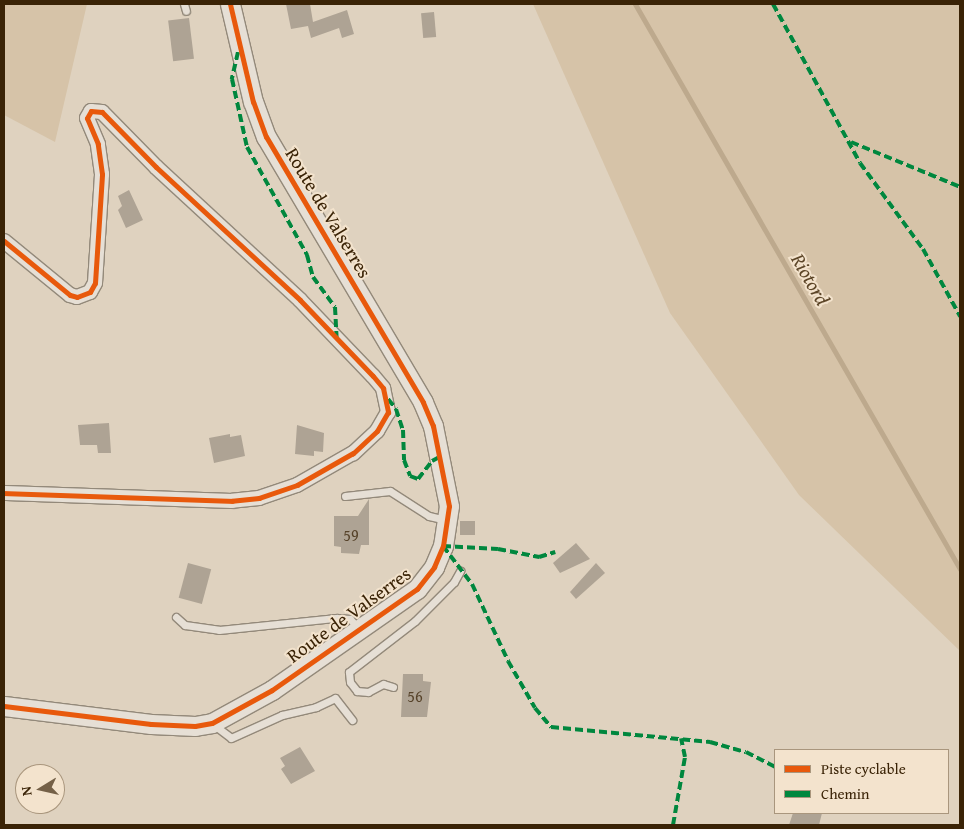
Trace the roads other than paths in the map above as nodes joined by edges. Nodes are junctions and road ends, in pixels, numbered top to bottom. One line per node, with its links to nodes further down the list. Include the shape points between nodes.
1 (230, 4): 5 (street, Route de Valserres, via 252,102 266,137 422,402 441,456)
2 (4, 241): 3 (street, via 70,295 77,297 90,292 95,283 102,174 98,144 87,118 91,111 102,112 162,174 300,300 373,376 383,388 388,412 377,431 353,452 297,485 260,498 232,501)
3 (4, 493)
4 (345, 496): 5 (lane, via 390,491 429,516)
5 (449, 521): 8 (street, Route de Valserres, via 444,546 434,567 417,588)
6 (460, 571): 9 (lane, via 454,582 415,621 348,672 357,691 368,692 383,684)
7 (176, 617): 8 (lane, via 185,625 219,630 336,618 350,619)
8 (358, 629): 12 (street, Route de Valserres, via 272,690)
9 (393, 687)
10 (4, 706): 12 (street, Route de Valserres, via 151,724 195,726)
11 (352, 720): 12 (lane, via 335,698 316,707 282,714 231,738)
12 (212, 723)

